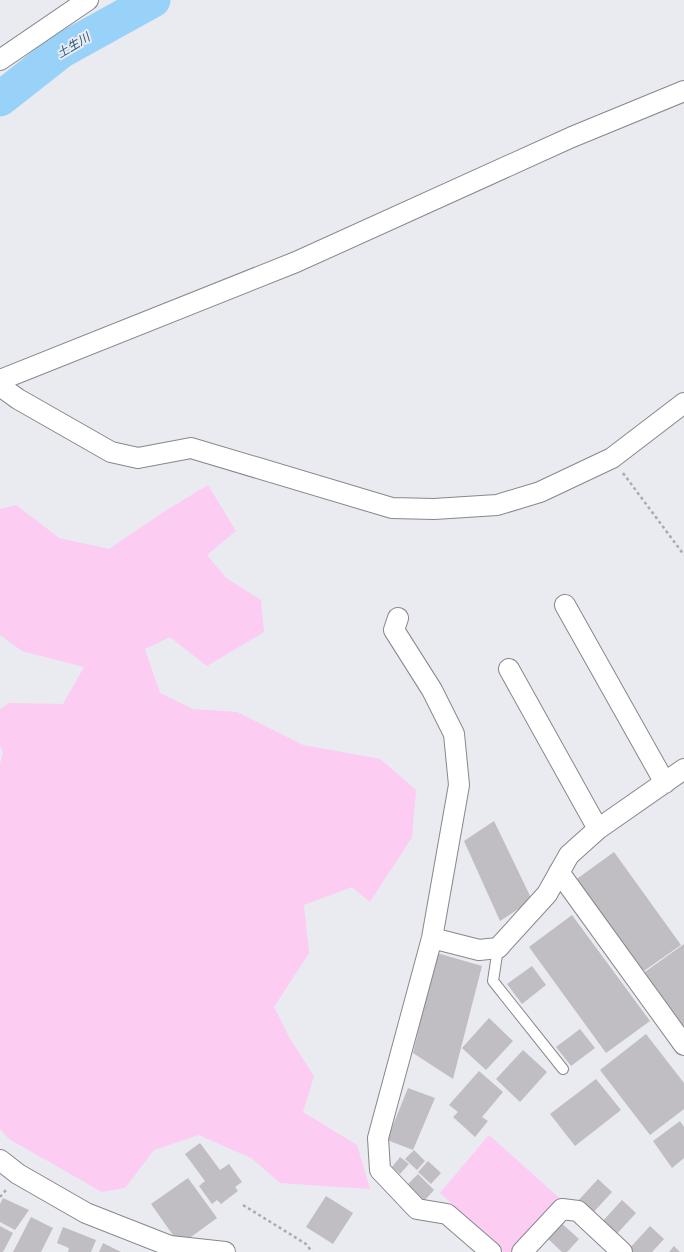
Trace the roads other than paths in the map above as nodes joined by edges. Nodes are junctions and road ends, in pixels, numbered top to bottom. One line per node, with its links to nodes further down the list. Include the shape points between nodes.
1 (88, 0): 2 (street)
2 (0, 60)
3 (684, 91): 4 (street, via 572,137 296,262)
4 (0, 380)
5 (0, 386): 6 (street, via 111,452 138,458 191,448 392,508 434,509 497,505 540,492 612,458)
6 (684, 403)
7 (565, 605): 11 (street)
8 (398, 618): 14 (street, via 394,630 432,690 454,734 460,785)
9 (509, 669): 12 (street)
10 (684, 769): 11 (street)
11 (665, 783): 12 (street)
12 (598, 829): 13 (street, via 569,855)
13 (559, 872): 15 (street, via 547,894); 16 (street)
14 (432, 938): 15 (street, via 479,950); 20 (street, via 378,1138 380,1170 416,1209 447,1214)
15 (498, 948): 17 (lane, via 493,981)
16 (684, 1045)
17 (563, 1069)
18 (0, 1160): 19 (street, via 18,1174 86,1213 170,1246)
19 (225, 1252)
20 (491, 1252)
21 (522, 1252): 22 (street, via 562,1209 578,1211)
22 (622, 1252)

